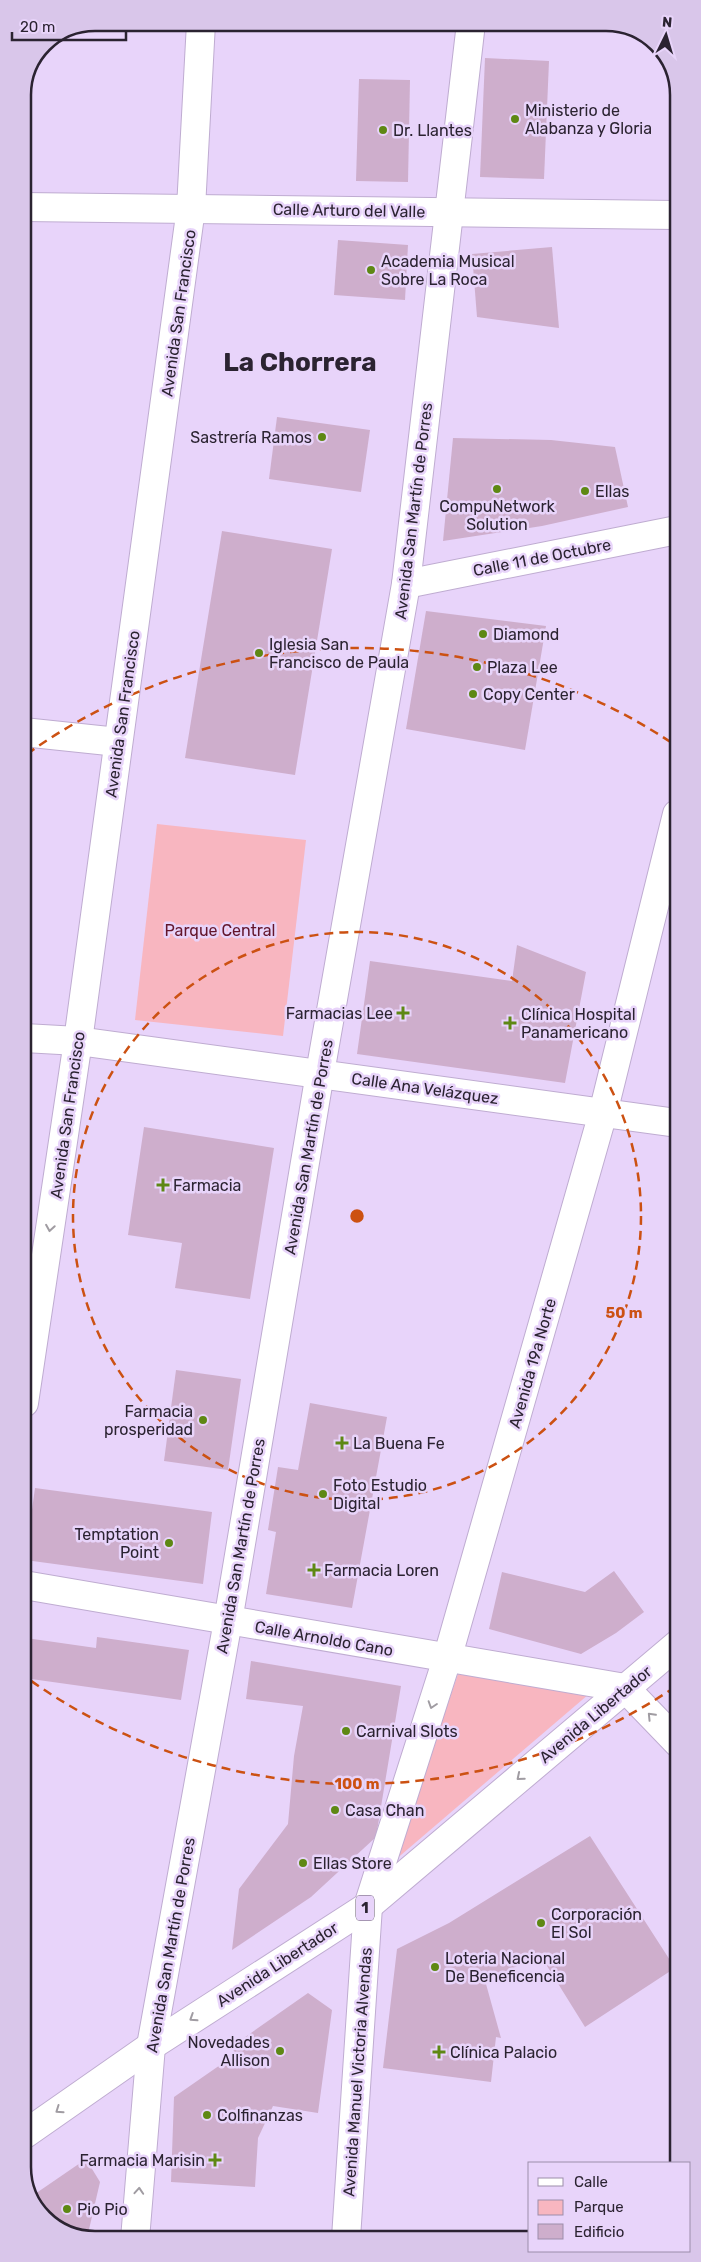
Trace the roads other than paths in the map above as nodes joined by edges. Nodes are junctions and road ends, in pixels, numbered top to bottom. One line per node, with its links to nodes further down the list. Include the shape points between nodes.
1 (201, 31): 4 (main road, Avenida San Francisco)
2 (470, 31): 5 (main road, Avenida San Martín de Porres)
3 (31, 207): 4 (main road, Calle Arturo del Valle)
4 (192, 208): 5 (main road, Calle Arturo del Valle); 10 (main road, Avenida San Francisco)
5 (448, 212): 6 (main road, Calle Arturo del Valle); 8 (main road, Avenida San Martín de Porres)
6 (670, 215)
7 (670, 531): 8 (main road, Calle 11 de Octubre)
8 (406, 584): 14 (main road, Avenida San Martín de Porres)
9 (31, 733): 10 (main road)
10 (118, 742): 13 (main road, Avenida San Francisco)
11 (670, 842): 15 (main road, Avenida 19a Norte)
12 (31, 1038): 13 (main road, Calle Ana Velázquez)
13 (78, 1041): 14 (main road, Calle Ana Velázquez); 17 (main road, Avenida San Francisco, one-way to 17)
14 (320, 1073): 15 (main road, Calle Ana Velázquez); 19 (main road, Avenida San Martín de Porres)
15 (603, 1113): 16 (main road, Calle Ana Velázquez); 21 (main road, Avenida 19a Norte)
16 (670, 1122)
17 (31, 1356)
18 (31, 1586): 19 (main road, Calle Arnoldo Cano)
19 (228, 1622): 21 (main road, Calle Arnoldo Cano); 25 (main road, Avenida San Martín de Porres)
20 (670, 1651): 22 (main road, Avenida Libertador / 1)
21 (447, 1659): 22 (main road, Calle Arnoldo Cano); 24 (main road, Avenida 19a Norte, one-way to 24)
22 (625, 1688): 23 (main road, one-way to 22); 24 (main road, Avenida Libertador / 1, one-way to 24)
23 (670, 1735)
24 (368, 1906): 25 (main road, Avenida Libertador / 1, one-way to 25); 28 (main road, Avenida Manuel Victoria Alvendas)
25 (150, 2046): 26 (main road, Avenida Libertador / 1, one-way to 26); 27 (main road, Avenida San Martín de Porres, one-way to 25)
26 (31, 2130)
27 (136, 2231)
28 (346, 2231)

